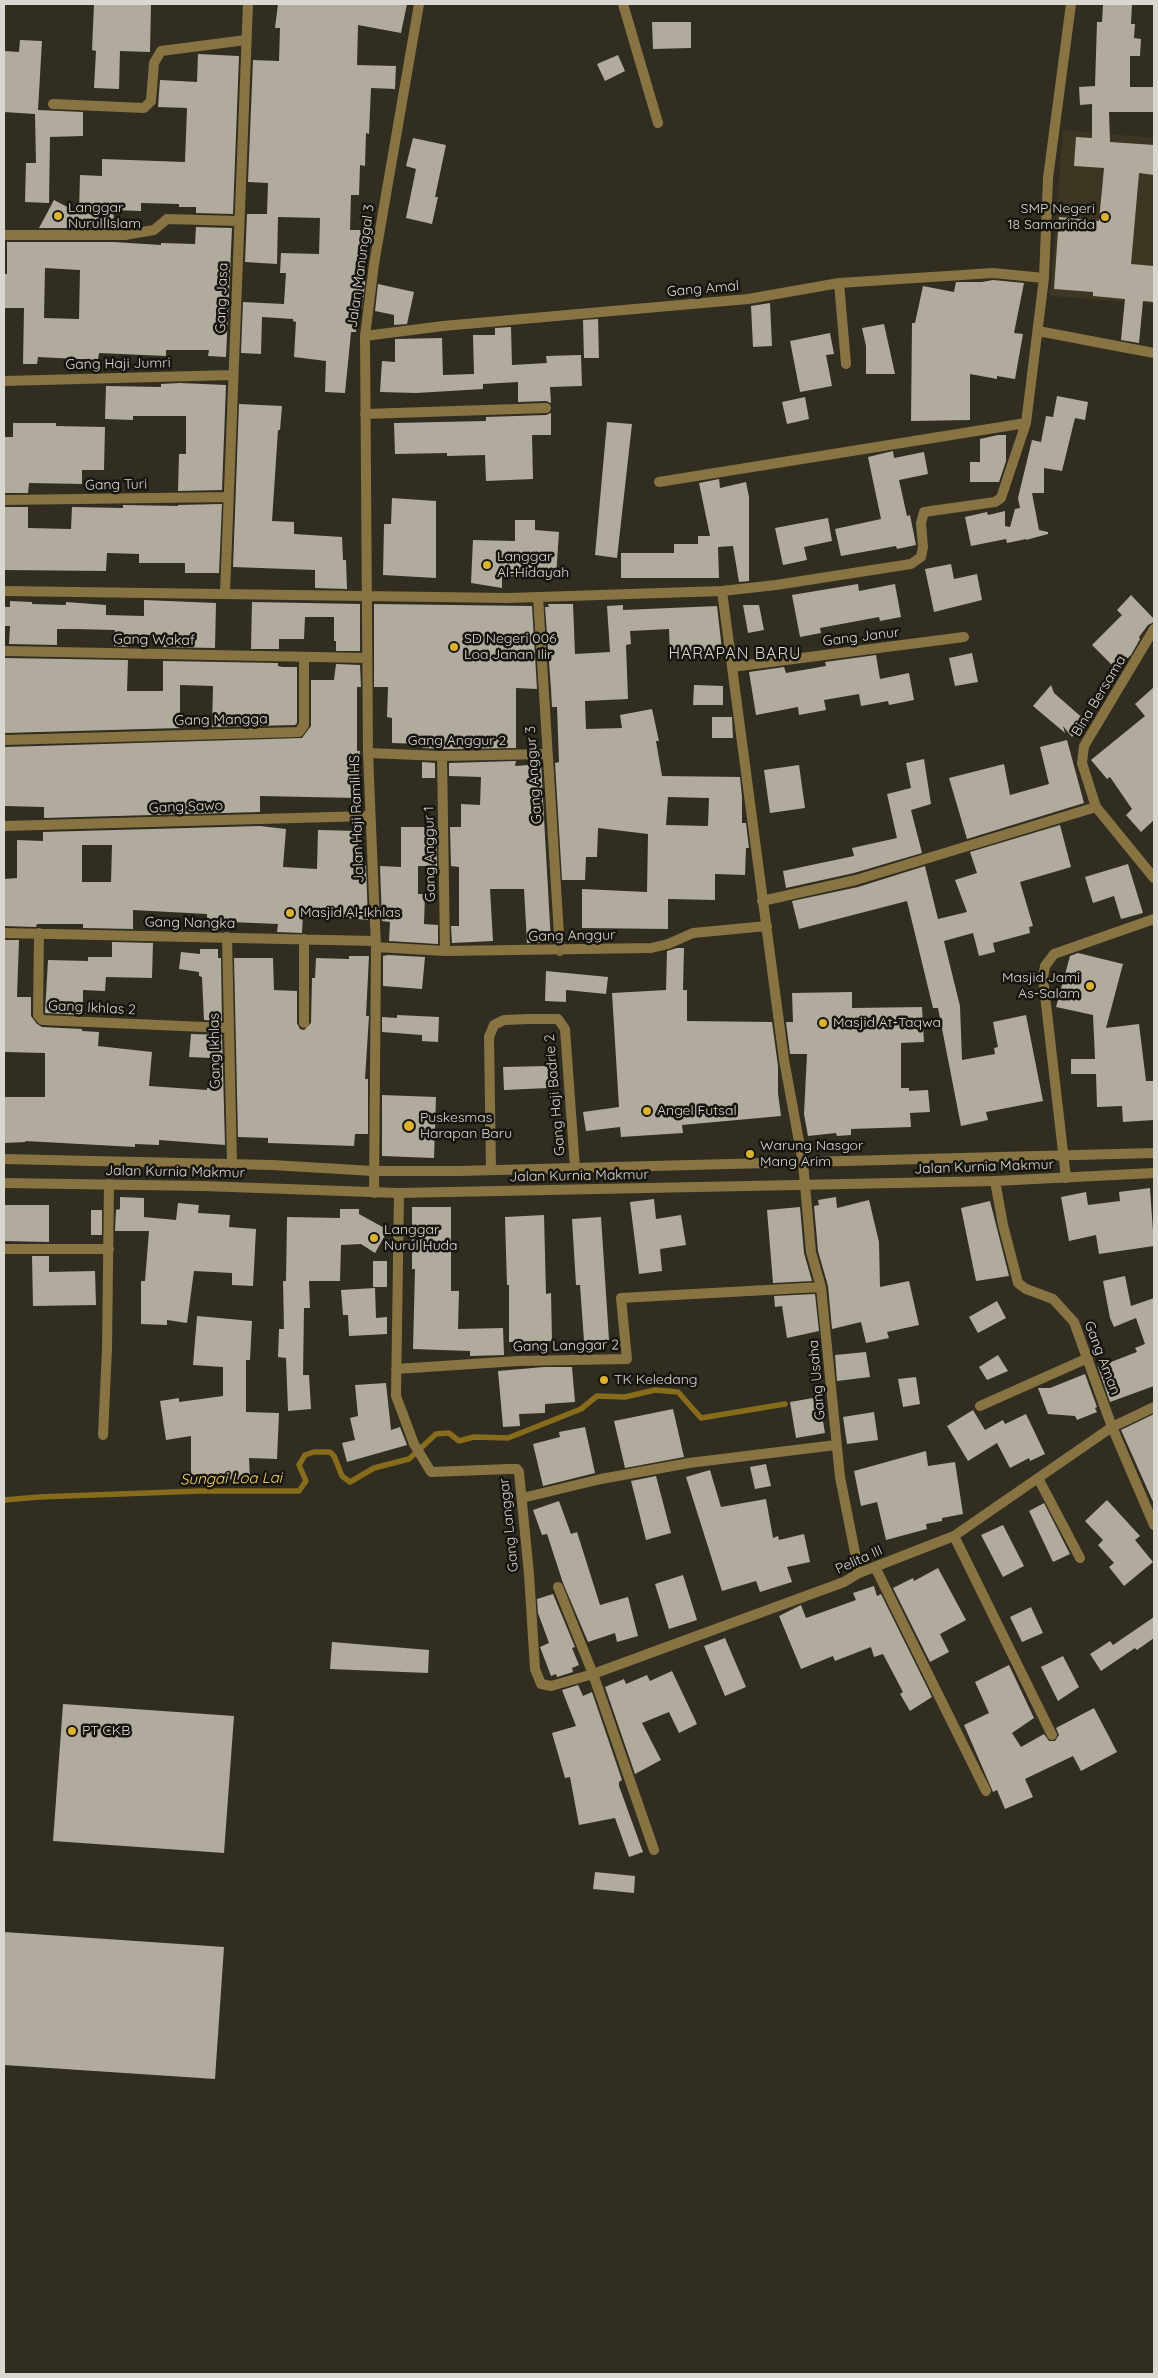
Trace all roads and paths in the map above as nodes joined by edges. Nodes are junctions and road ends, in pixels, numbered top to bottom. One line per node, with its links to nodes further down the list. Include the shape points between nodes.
1 (248, 4): 5 (street, Gang Jasa)
2 (419, 4): 13 (street, Jalan Manunggal 3, via 374,264)
3 (623, 4): 7 (street)
4 (1071, 4): 10 (street, via 1048,178)
5 (246, 40): 6 (street, via 161,51 154,63 151,101 144,108); 8 (street, Gang Jasa)
6 (53, 104)
7 (658, 122)
8 (238, 221): 9 (street, via 167,219 154,230 125,235); 16 (street, Gang Jasa)
9 (4, 235)
10 (1044, 278): 11 (street, Gang Amal, via 993,273); 12 (street)
11 (839, 283): 13 (street, Gang Amal, via 748,299); 15 (street)
12 (1038, 331): 14 (street); 20 (street)
13 (365, 336): 19 (street, Jalan Manunggal 3)
14 (1154, 353)
15 (846, 364)
16 (232, 375): 17 (street, Gang Haji Jumri); 22 (street, Gang Jasa)
17 (4, 381)
18 (546, 408): 19 (street)
19 (365, 414): 27 (street, Jalan Manunggal 3)
20 (1026, 423): 21 (street); 25 (street, via 1001,498 995,502 924,512 921,558 911,564)
21 (659, 482)
22 (228, 498): 23 (street, Gang Turi); 26 (street, Gang Jasa)
23 (4, 500)
24 (4, 591): 26 (street)
25 (722, 591): 28 (street); 34 (street, Gang Usaha)
26 (225, 593): 27 (street)
27 (367, 594): 28 (street); 33 (street, Jalan Haji Ramli HS)
28 (538, 597): 37 (street, Gang Anggur 3)
29 (1154, 629): 39 (street, Bina Bersama, via 1084,746 1082,763)
30 (964, 637): 34 (street, Gang Janur)
31 (4, 651): 32 (street, Gang Wakaf)
32 (304, 657): 33 (street); 35 (street, Gang Mangga, via 304,725 299,732)
33 (367, 658): 36 (street, Jalan Haji Ramli HS)
34 (732, 667): 43 (street, Gang Usaha)
35 (4, 740)
36 (368, 753): 38 (street, Gang Anggur 2); 40 (street, Jalan Haji Ramli HS)
37 (547, 754): 38 (street, Gang Anggur 2); 52 (street, Gang Anggur 3)
38 (442, 756): 51 (street, Gang Anggur 1)
39 (1096, 807): 42 (street, Bina Bersama); 43 (street, via 856,880)
40 (370, 816): 41 (street, Gang Sawo); 50 (street, Jalan Haji Ramli HS)
41 (4, 826)
42 (1154, 878)
43 (762, 901): 45 (street, Gang Usaha)
44 (1154, 919): 56 (street, via 1054,954 1044,966)
45 (767, 926): 52 (street, Gang Anggur, via 693,933 651,948); 58 (street, Gang Usaha, via 784,1060)
46 (4, 934): 47 (street, Gang Nangka)
47 (40, 934): 48 (street, Gang Nangka); 54 (street, Gang Ikhlas 2, via 38,1015 42,1020)
48 (227, 937): 49 (street, Gang Nangka); 54 (street, Gang Ikhlas)
49 (304, 939): 50 (street, Gang Nangka); 53 (street)
50 (376, 944): 51 (street, Gang Anggur); 62 (street, Jalan Haji Ramli HS)
51 (445, 951): 52 (street, Gang Anggur)
52 (560, 951)
53 (304, 1023)
54 (228, 1028): 59 (street, Gang Ikhlas)
55 (1154, 1153): 56 (street, Jalan Kurnia Makmur)
56 (1062, 1156): 58 (street, Jalan Kurnia Makmur); 64 (street)
57 (4, 1159): 59 (street, Jalan Kurnia Makmur)
58 (803, 1163): 60 (street, Jalan Kurnia Makmur); 68 (street, Gang Usaha)
59 (232, 1164): 62 (street, Jalan Kurnia Makmur)
60 (575, 1168): 61 (street, Jalan Kurnia Makmur); 61 (street, Gang Haji Badrie 2, via 565,1029 558,1019 530,1019 504,1020 494,1025 489,1037)
61 (491, 1170): 62 (street, Jalan Kurnia Makmur)
62 (373, 1171): 69 (street, Jalan Haji Ramli HS)
63 (1154, 1172): 64 (street, Jalan Kurnia Makmur)
64 (1066, 1178): 65 (street, Jalan Kurnia Makmur)
65 (995, 1181): 68 (street, Jalan Kurnia Makmur); 74 (street, Gang Aman, via 1018,1282 1026,1289 1053,1299 1065,1312 1074,1322)
66 (4, 1183): 67 (street, Jalan Kurnia Makmur)
67 (109, 1184): 69 (street, Jalan Kurnia Makmur); 72 (street)
68 (805, 1184): 70 (street, Jalan Kurnia Makmur); 73 (street, Gang Usaha, via 811,1252)
69 (374, 1193): 70 (street, Jalan Kurnia Makmur)
70 (399, 1193): 75 (street, Gang Langgar)
71 (4, 1249): 72 (street)
72 (109, 1249): 79 (street)
73 (821, 1287): 75 (street, Gang Langgar 2, via 621,1298 627,1359 518,1361); 80 (street, Gang Usaha)
74 (1088, 1358): 76 (street); 78 (street, Gang Aman)
75 (396, 1369): 82 (street, Gang Langgar, via 396,1396 414,1444 432,1472 517,1469)
76 (980, 1406)
77 (1154, 1408): 78 (street, Pelita III)
78 (1112, 1427): 81 (street, Pelita III); 83 (street, Gang Aman)
79 (103, 1435)
80 (836, 1445): 82 (street, via 690,1463); 87 (street, Gang Usaha)
81 (1038, 1478): 84 (street, Pelita III); 85 (street)
82 (522, 1498): 89 (street, Gang Langgar, via 537,1678 541,1684 551,1686)
83 (1154, 1525)
84 (954, 1536): 86 (street, Pelita III); 90 (street)
85 (1080, 1558)
86 (875, 1567): 87 (street, Pelita III); 91 (street)
87 (859, 1573): 89 (street, Pelita III, via 844,1582)
88 (558, 1587): 89 (street)
89 (593, 1674): 92 (street)
90 (1052, 1735)
91 (986, 1791)
92 (654, 1850)

